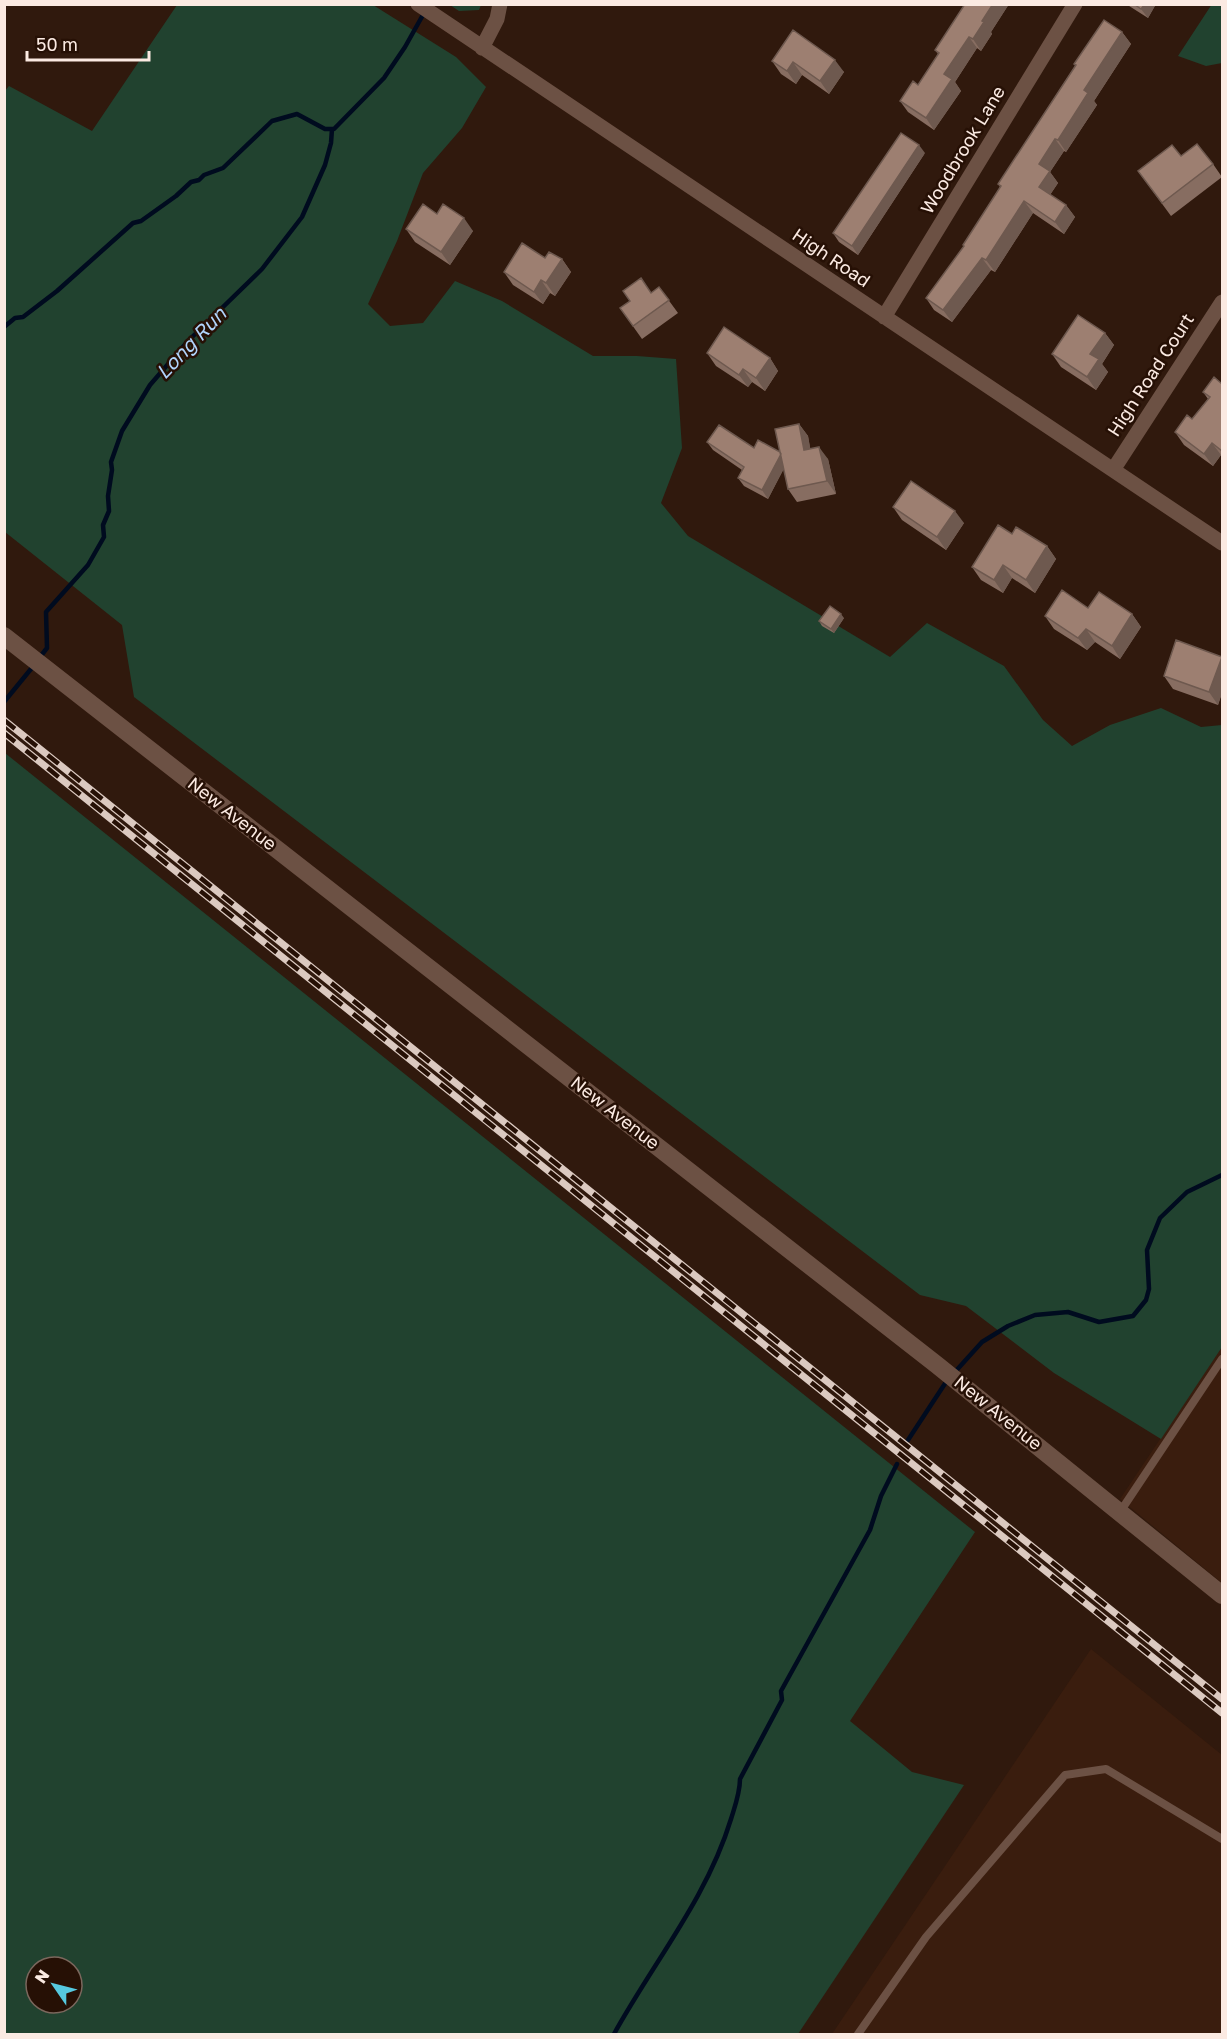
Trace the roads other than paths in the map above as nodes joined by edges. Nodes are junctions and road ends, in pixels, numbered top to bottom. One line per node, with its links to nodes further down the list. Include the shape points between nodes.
1 (418, 4): 4 (street, High Road)
2 (500, 4): 4 (street)
3 (1075, 4): 6 (street, Woodbrook Lane)
4 (482, 48): 6 (street, High Road)
5 (1222, 302): 7 (street, High Road Court)
6 (884, 317): 7 (street, High Road)
7 (1113, 470): 8 (street, High Road)
8 (1222, 543)
9 (4, 636): 11 (main road, New Avenue)
10 (1222, 1359): 11 (lane)
11 (1120, 1512): 12 (main road, New Avenue)
12 (1222, 1595)
13 (1222, 1839): 14 (lane, via 1106,1769 1065,1775 926,1937)
14 (858, 2034)

